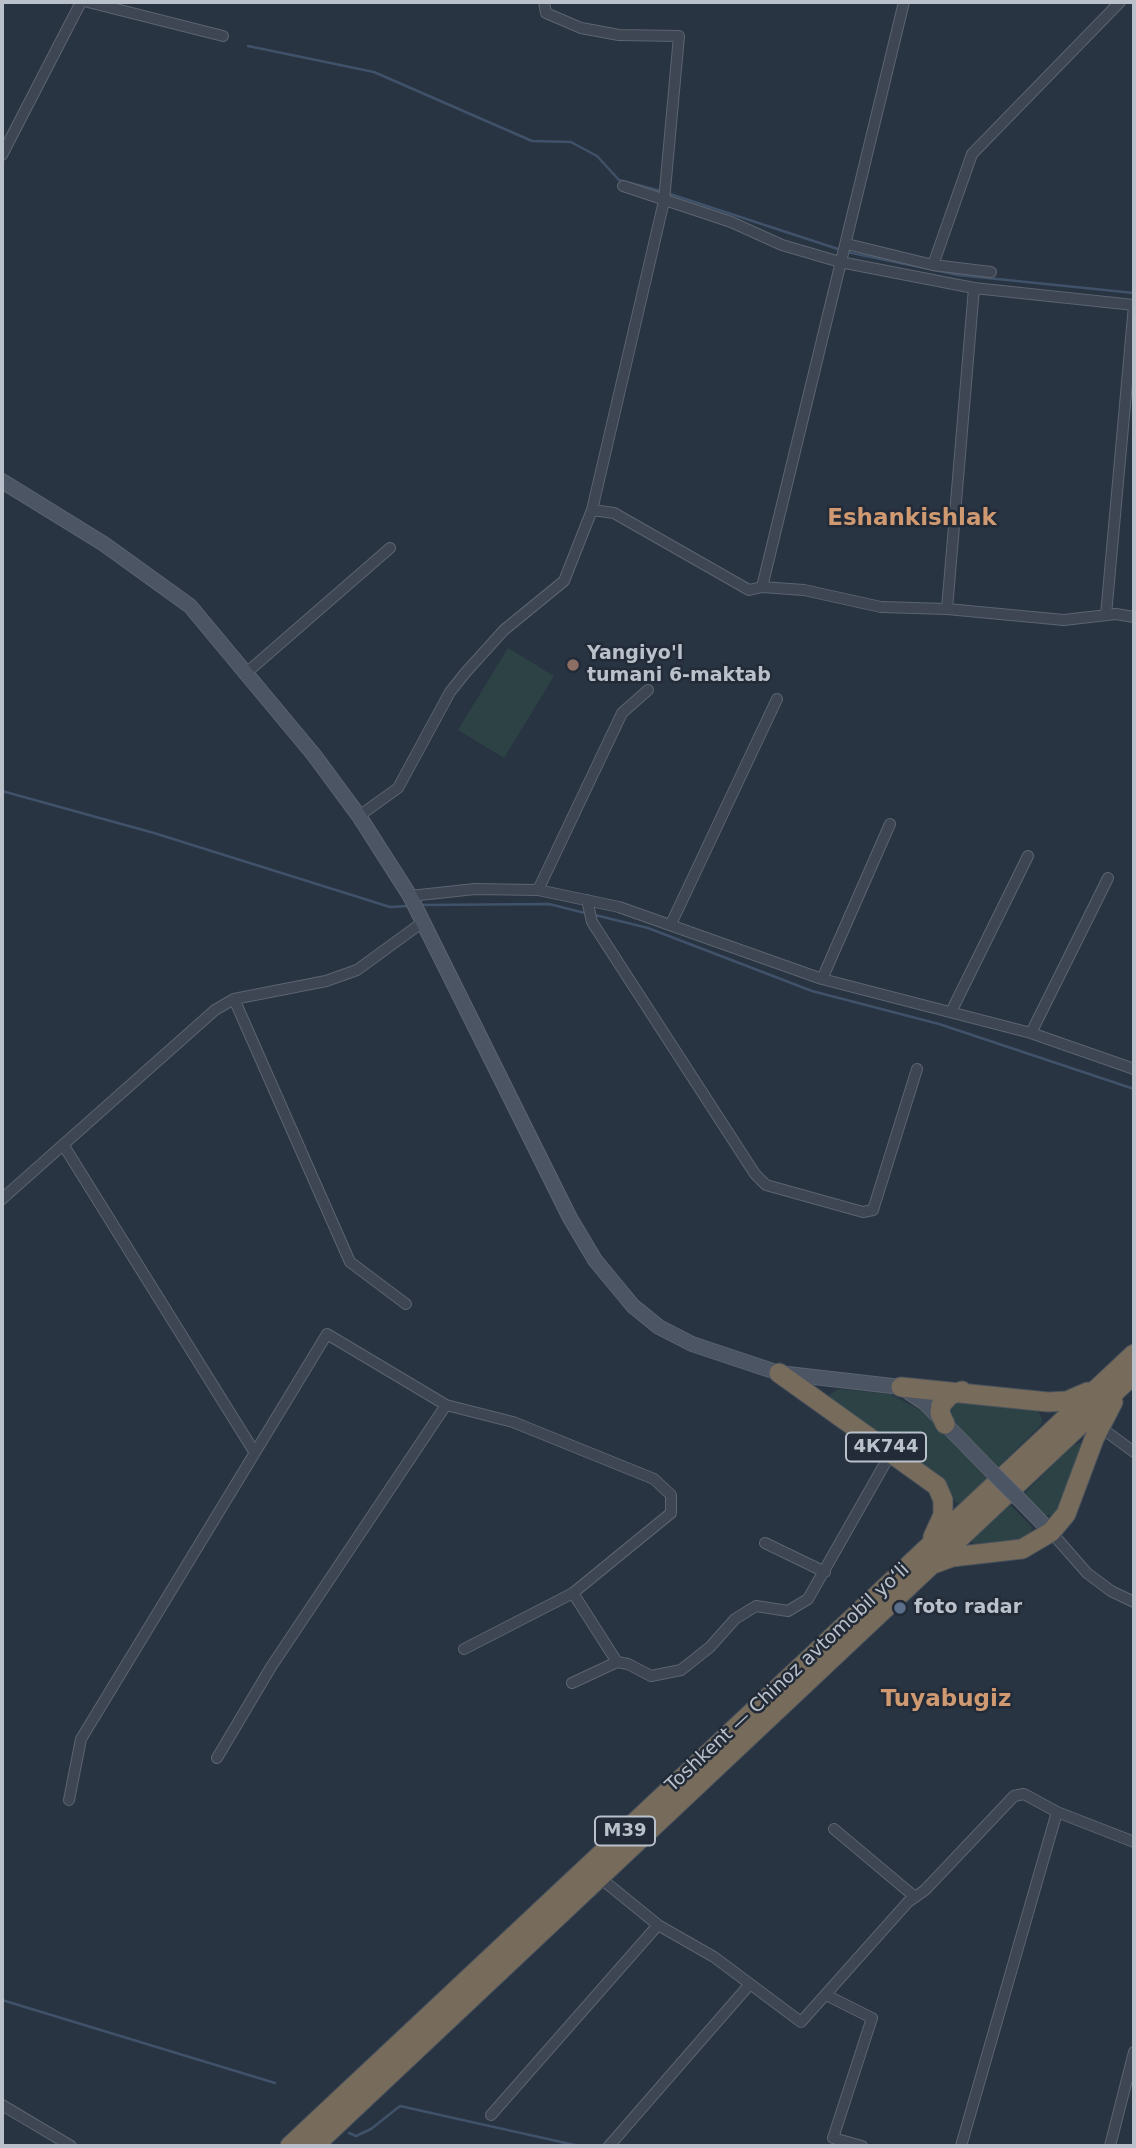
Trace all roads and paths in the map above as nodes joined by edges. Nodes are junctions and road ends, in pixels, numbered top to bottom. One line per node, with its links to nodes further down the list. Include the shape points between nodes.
1 (81, 2): 7 (street)
2 (88, 2): 6 (street)
3 (544, 2): 9 (street, via 546,13 581,28 619,35 679,36)
4 (904, 2): 10 (street)
5 (1120, 2): 12 (street, via 972,153)
6 (223, 36)
7 (2, 155)
8 (623, 186): 9 (street)
9 (664, 201): 11 (street); 16 (street)
10 (847, 244): 11 (street); 12 (street)
11 (840, 262): 14 (street); 18 (street)
12 (933, 265): 13 (street)
13 (991, 272)
14 (974, 288): 19 (street); 20 (street, via 1134,306)
15 (2, 481): 22 (main road, via 104,544 179,598)
16 (592, 510): 18 (street, via 614,513 735,584 749,590); 25 (street, via 564,581 504,630 466,672 450,692 398,788)
17 (390, 548): 22 (street)
18 (762, 587): 19 (street, via 825,593 881,607)
19 (947, 609): 20 (street, via 1064,620)
20 (1106, 615): 21 (street)
21 (1134, 617)
22 (245, 674): 25 (main road)
23 (648, 690): 29 (street, via 622,713)
24 (777, 699): 33 (street)
25 (359, 816): 30 (main road)
26 (890, 824): 34 (street)
27 (1028, 856): 36 (street)
28 (1108, 878): 37 (street)
29 (538, 890): 30 (street, via 475,889); 31 (street)
30 (410, 896): 32 (main road)
31 (587, 900): 33 (street); 38 (street, via 592,922 766,1185 863,1212 873,1210)
32 (421, 917): 35 (street, via 357,970 326,981); 44 (main road, via 570,1218 614,1285 640,1313 671,1334)
33 (671, 923): 34 (street)
34 (822, 979): 36 (street)
35 (234, 999): 40 (street, via 215,1010); 42 (street, via 350,1262)
36 (951, 1012): 37 (street)
37 (1031, 1033): 39 (street)
38 (917, 1069)
39 (1134, 1069)
40 (64, 1146): 41 (street); 53 (street)
41 (2, 1199)
42 (406, 1304)
43 (1132, 1364): 46 (highway, Toshkent — Chinoz avtomobil yoʻli / M39); 50 (highway); 56 (highway, Toshkent — Chinoz avtomobil yoʻli / M39)
44 (779, 1373): 45 (main road); 51 (highway, 4К744)
45 (901, 1387): 47 (highway); 49 (main road)
46 (1099, 1387): 47 (highway, via 1067,1401 1024,1401); 56 (highway, Toshkent — Chinoz avtomobil yoʻli / M39)
47 (962, 1391): 49 (highway, via 941,1405)
48 (446, 1405): 53 (street, via 327,1334); 58 (street, via 513,1422 654,1479 671,1495 671,1513); 64 (street, via 271,1667)
49 (945, 1424): 54 (main road, bridge)
50 (1100, 1427): 52 (street); 54 (highway, via 1066,1514)
51 (892, 1451): 56 (highway, 4К744, via 941,1493 941,1522); 57 (street)
52 (1134, 1452)
53 (255, 1453): 65 (street, via 81,1739)
54 (1051, 1532): 56 (highway, via 1022,1549); 59 (street, via 1087,1573)
55 (765, 1543): 57 (street)
56 (928, 1556): 60 (highway, Toshkent — Chinoz avtomobil yoʻli / M39)
57 (825, 1572): 62 (street, via 808,1599 788,1611 756,1605 681,1670 651,1676)
58 (573, 1593): 61 (street); 62 (street)
59 (1134, 1602)
60 (860, 1620): 69 (highway, Toshkent — Chinoz avtomobil yoʻli / M39); 78 (highway, Toshkent — Chinoz avtomobil yoʻli / M39)
61 (464, 1649)
62 (617, 1662): 63 (street)
63 (572, 1683)
64 (217, 1758)
65 (69, 1800)
66 (1057, 1812): 68 (street); 70 (street, via 1024,1794 1014,1796); 82 (street)
67 (834, 1829): 70 (street)
68 (1134, 1842)
69 (599, 1877): 71 (street); 79 (highway, Toshkent — Chinoz avtomobil yoʻli / M39)
70 (915, 1897): 73 (street)
71 (658, 1925): 72 (street); 76 (street)
72 (750, 1984): 73 (street, via 801,2022); 80 (street)
73 (826, 1994): 81 (street, via 872,2018 833,2138)
74 (1134, 2052): 83 (street)
75 (2, 2105): 77 (street)
76 (491, 2115)
77 (71, 2146)
78 (290, 2146)
79 (314, 2146)
80 (609, 2146)
81 (862, 2146)
82 (961, 2146)
83 (1110, 2146)

